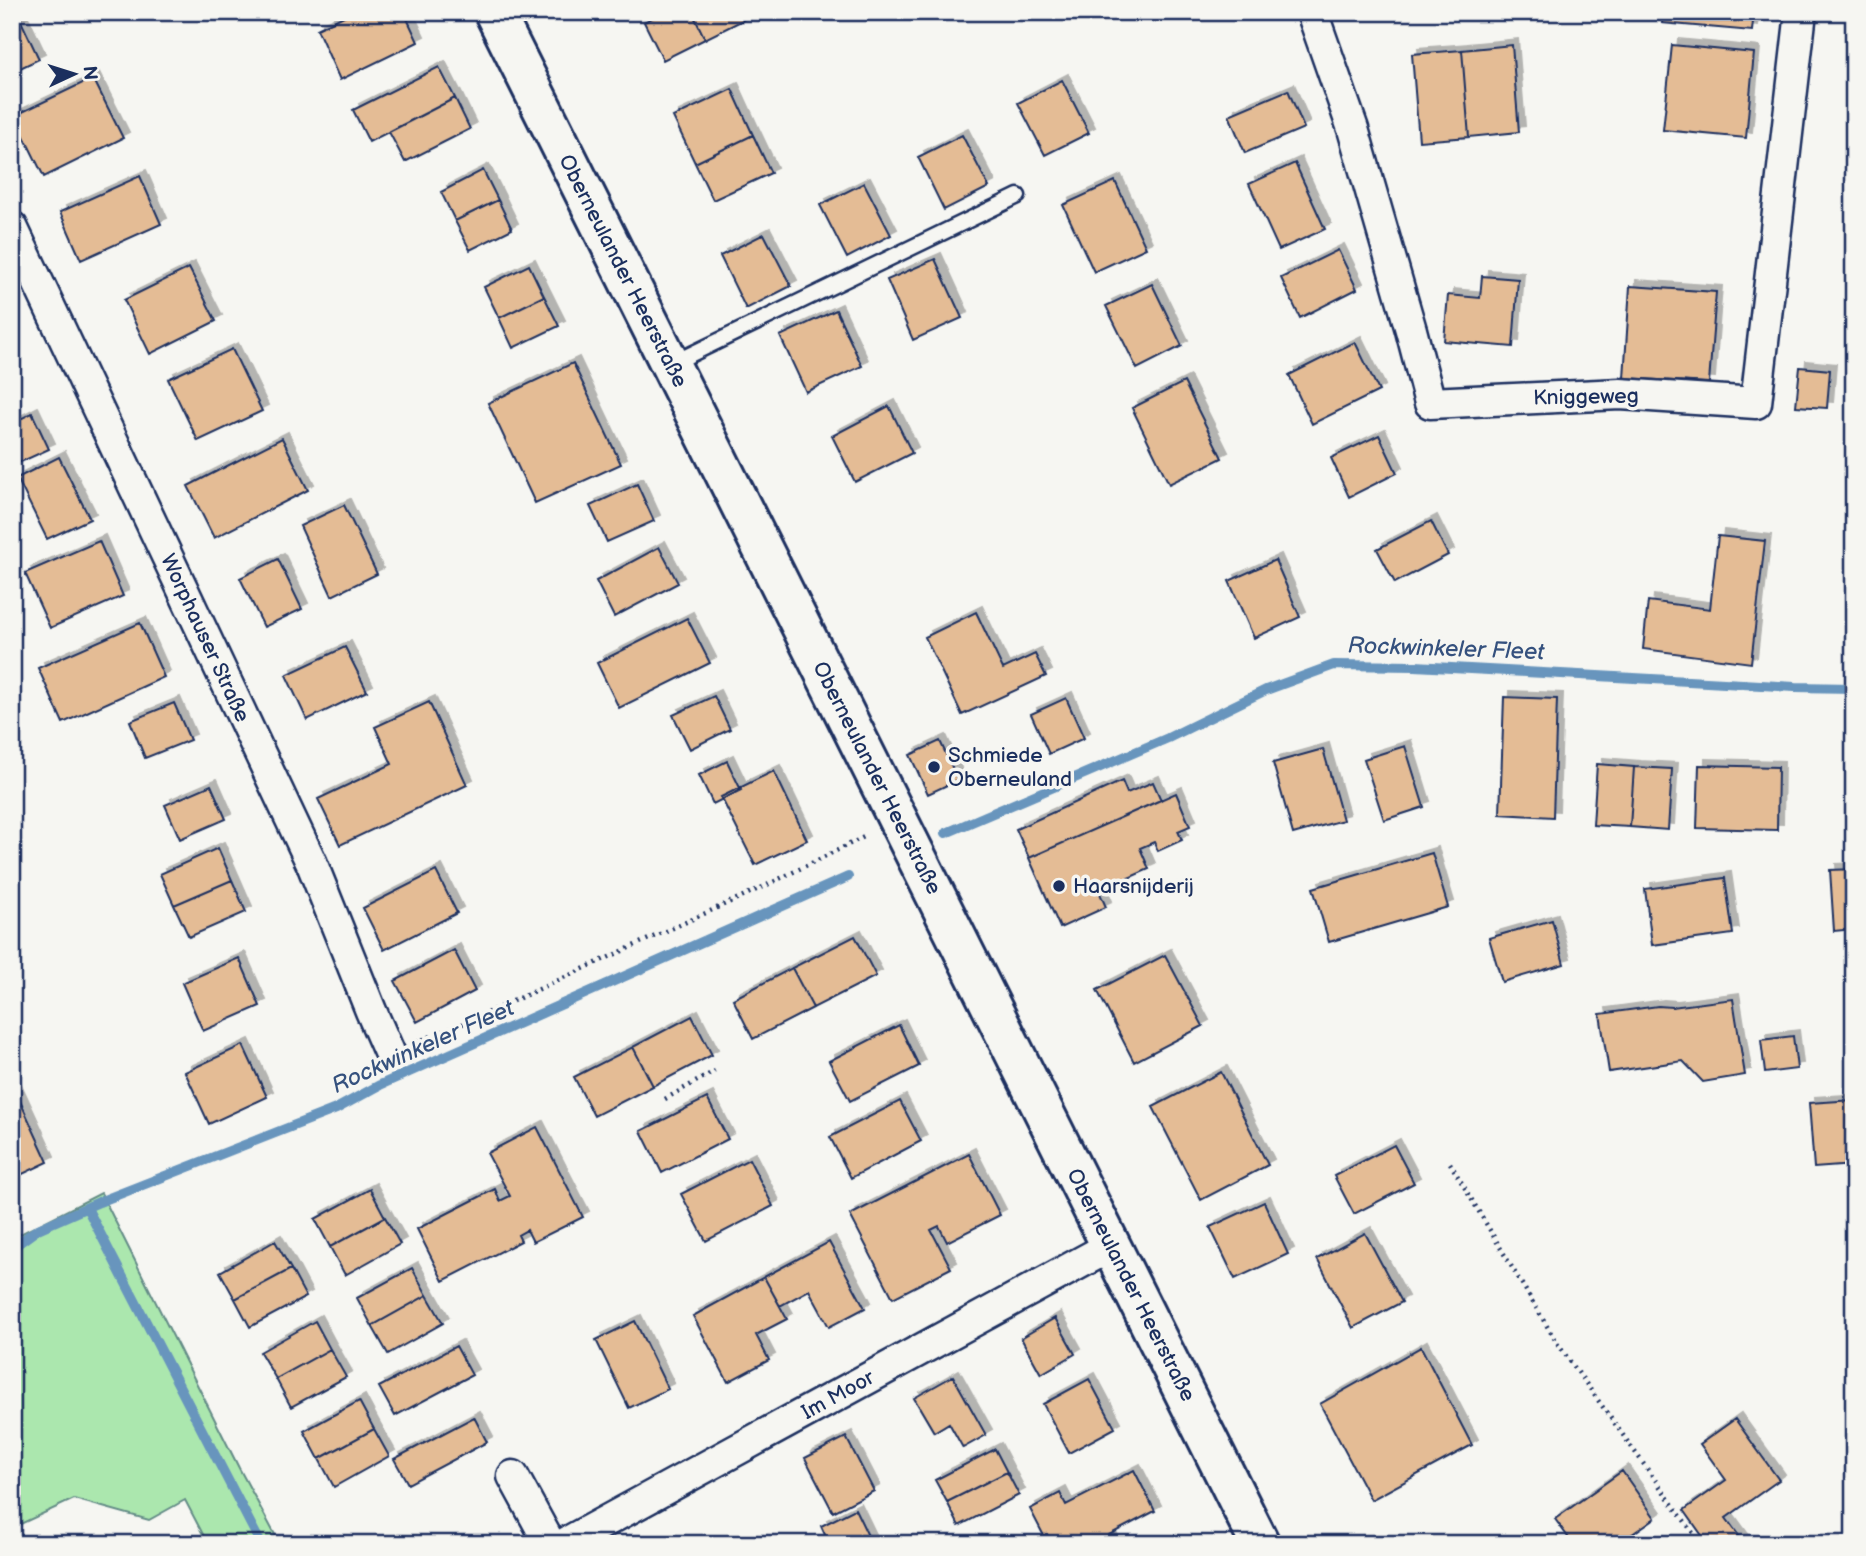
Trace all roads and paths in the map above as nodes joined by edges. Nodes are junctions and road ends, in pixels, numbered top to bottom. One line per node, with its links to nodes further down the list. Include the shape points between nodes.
1 (494, 12): 6 (street, Oberneulander Heerstraße)
2 (1312, 12): 3 (street, Kniggeweg, via 1353,129 1430,403 1620,394 1756,403)
3 (1801, 12)
4 (1018, 196): 6 (lane)
5 (12, 227): 8 (street, Worphauser Straße, via 312,864)
6 (670, 364): 7 (street, Oberneulander Heerstraße)
7 (898, 820): 8 (path, via 458,1026); 12 (street, Oberneulander Heerstraße)
8 (389, 1052)
9 (715, 1071): 10 (path)
10 (665, 1098)
11 (1450, 1163): 17 (path, via 1557,1343)
12 (1111, 1246): 15 (street, Im Moor); 16 (street, Oberneulander Heerstraße)
13 (513, 1476): 14 (street)
14 (550, 1544)
15 (564, 1544)
16 (1260, 1544)
17 (1701, 1544)

